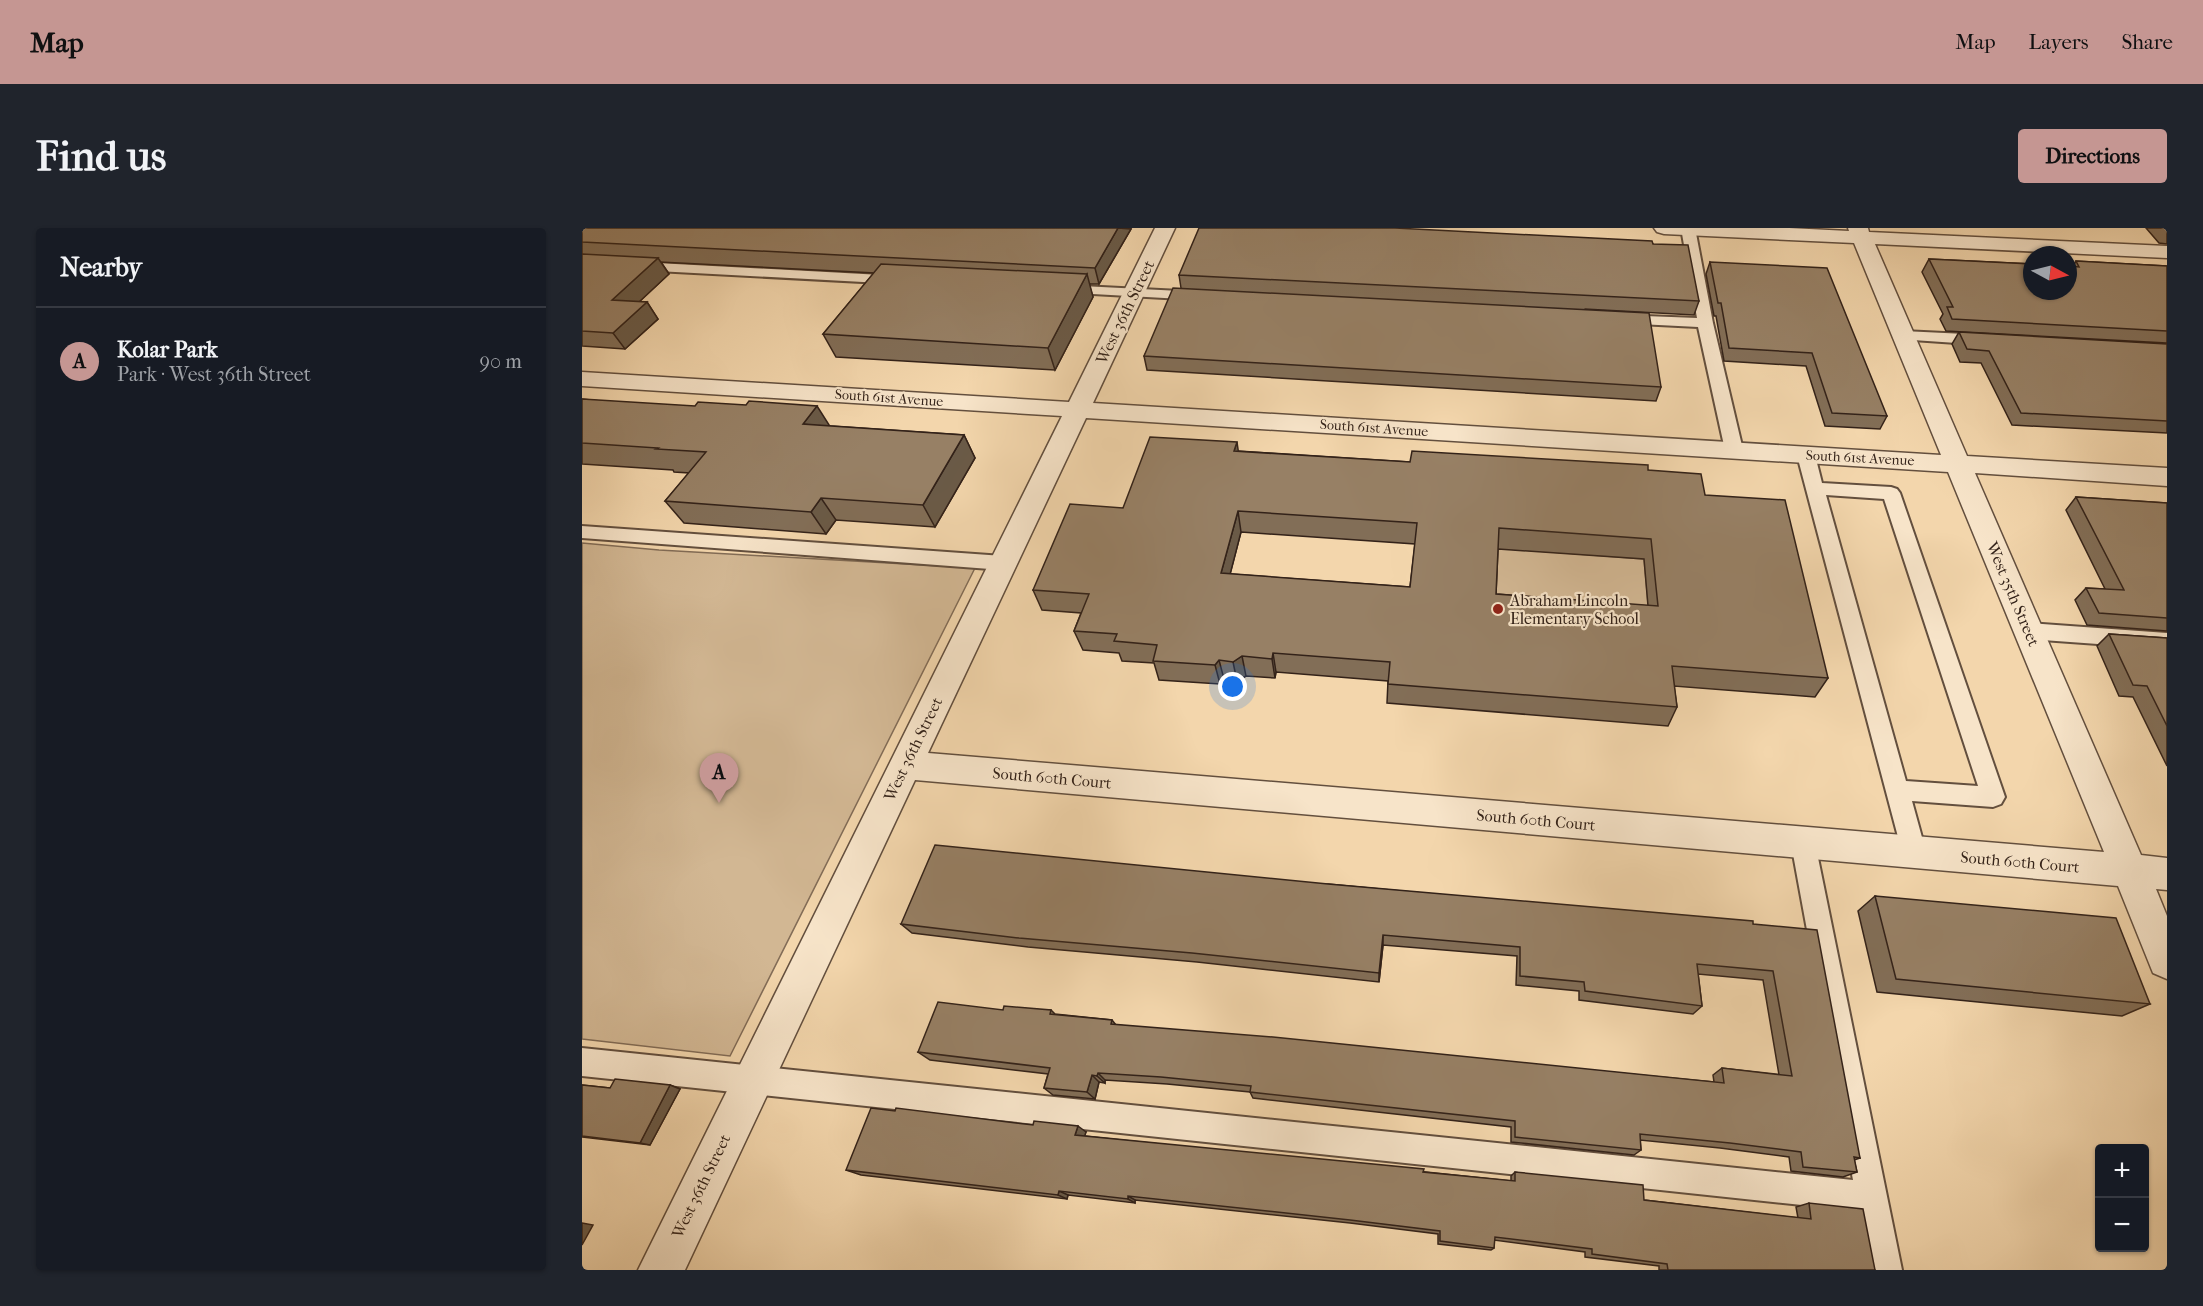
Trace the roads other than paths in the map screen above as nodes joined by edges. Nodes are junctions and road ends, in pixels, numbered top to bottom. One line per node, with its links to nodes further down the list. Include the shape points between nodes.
1 (1165, 228): 9 (street, West 36th Street)
2 (1664, 228): 3 (street)
3 (1688, 229): 4 (street); 12 (lane)
4 (1860, 233): 5 (street); 13 (street, West 35th Street)
5 (2167, 252)
6 (582, 263): 7 (lane)
7 (911, 281)
8 (1052, 288): 9 (lane)
9 (1134, 293): 10 (lane); 16 (street, West 36th Street)
10 (1217, 297)
11 (1610, 318): 12 (lane)
12 (1705, 323): 17 (lane)
13 (1904, 336): 14 (lane); 19 (street, West 35th Street)
14 (1999, 341)
15 (582, 379): 16 (street, South 61st Avenue)
16 (1077, 410): 17 (street, South 61st Avenue); 23 (street, West 36th Street)
17 (1734, 450): 18 (street, South 61st Avenue)
18 (1806, 455): 19 (street, South 61st Avenue); 21 (lane)
19 (1958, 464): 20 (street, South 61st Avenue); 24 (street, West 35th Street)
20 (2167, 477)
21 (1815, 488): 27 (lane); 27 (lane, via 1891,493 1993,797)
22 (582, 531): 23 (lane)
23 (1003, 563): 26 (street, West 36th Street)
24 (2028, 631): 25 (lane); 30 (street, West 35th Street)
25 (2167, 641)
26 (905, 765): 28 (street, South 60th Court); 34 (street, West 36th Street)
27 (1897, 790): 29 (lane)
28 (1803, 843): 29 (street, South 60th Court); 35 (lane)
29 (1914, 852): 30 (street, South 60th Court)
30 (2129, 871): 31 (street, South 60th Court); 32 (street, West 35th Street)
31 (2167, 874)
32 (2167, 960)
33 (582, 1062): 34 (lane)
34 (752, 1081): 35 (lane); 36 (street, West 36th Street)
35 (1872, 1197): 37 (lane)
36 (661, 1270)
37 (1886, 1270)

